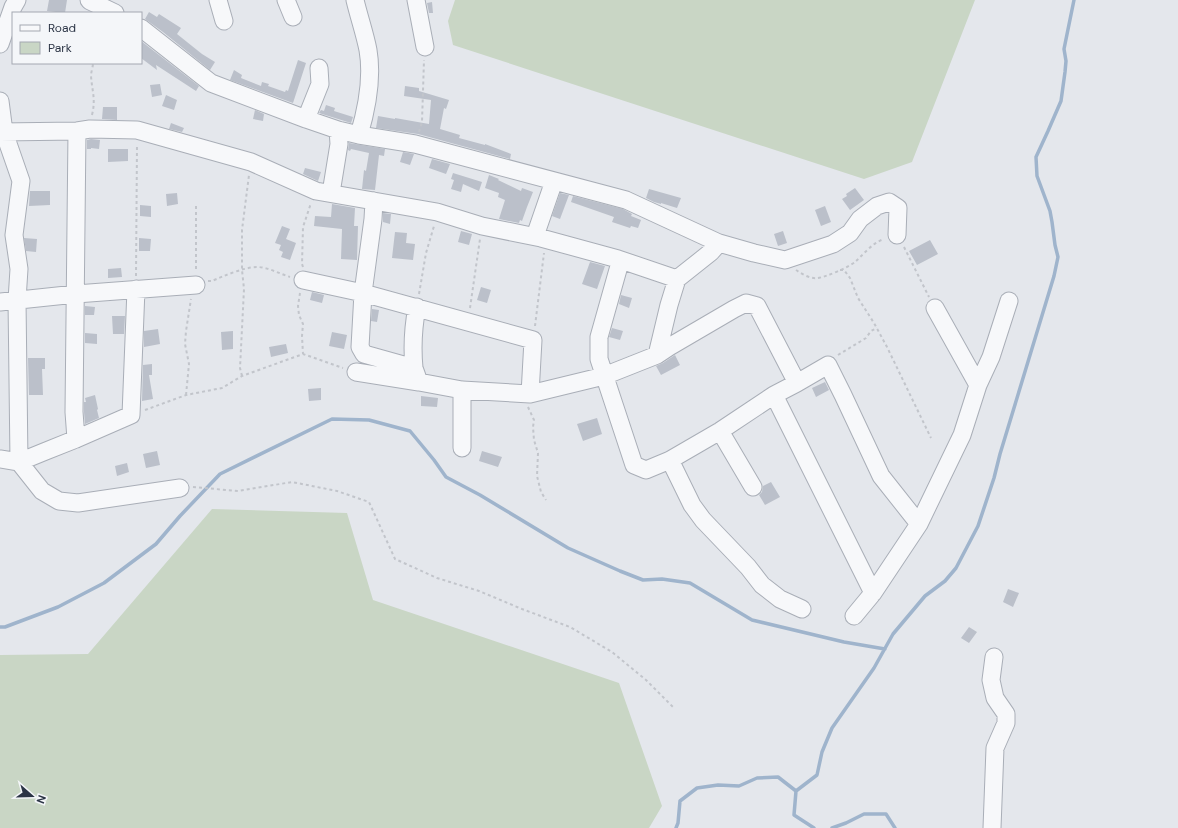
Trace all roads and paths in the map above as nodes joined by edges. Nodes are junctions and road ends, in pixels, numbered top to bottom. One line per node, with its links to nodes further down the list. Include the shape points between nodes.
1 (17, 0): 7 (street)
2 (89, 0): 8 (street)
3 (218, 0): 11 (street)
4 (286, 0): 10 (street)
5 (355, 0): 23 (street, via 368,50 369,72 365,116)
6 (416, 0): 14 (street)
7 (12, 12)
8 (113, 12)
9 (12, 13): 13 (street)
10 (293, 17)
11 (224, 21)
12 (142, 29): 18 (street, via 211,84)
13 (0, 44)
14 (425, 47): 24 (path, via 422,122)
15 (93, 64): 19 (path, via 91,74 94,103)
16 (319, 68): 18 (street, via 320,84)
17 (0, 101): 22 (street)
18 (306, 119): 21 (street)
19 (83, 130): 20 (street); 22 (street); 44 (street)
20 (137, 130): 25 (street); 42 (path)
21 (338, 130): 23 (street); 27 (street, via 339,144)
22 (2, 132): 45 (street, via 21,182 14,235 19,269)
23 (359, 135): 24 (street)
24 (415, 144): 26 (street)
25 (251, 162): 27 (street); 37 (path, via 242,230)
26 (554, 181): 33 (street); 34 (street, via 626,200)
27 (323, 192): 28 (street); 40 (path, via 303,227)
28 (374, 200): 30 (street); 43 (street)
29 (196, 206): 41 (path)
30 (437, 212): 31 (street); 47 (path, via 426,253)
31 (482, 226): 33 (street); 49 (path)
32 (897, 235): 36 (street, via 898,208 889,202 877,206 860,219 850,233 833,244); 38 (path, via 877,241 853,264); 48 (path)
33 (538, 237): 35 (street); 51 (path, via 544,250)
34 (719, 243): 36 (street); 39 (street, via 712,252)
35 (618, 260): 39 (street); 58 (street, via 599,337 599,359)
36 (785, 260): 38 (path, via 797,271 816,278)
37 (242, 270): 40 (path, via 257,267); 41 (path); 57 (path)
38 (839, 270): 50 (path, via 844,270 850,278 858,298)
39 (677, 279): 53 (street)
40 (303, 280): 43 (street); 52 (path, via 298,306 303,324)
41 (196, 285): 42 (street); 63 (path, via 192,289 186,331 185,344 189,364)
42 (136, 289): 44 (street); 65 (street)
43 (363, 293): 47 (street); 56 (street, via 360,347 364,354)
44 (76, 294): 45 (street); 68 (street)
45 (8, 301): 72 (street)
46 (1009, 301): 60 (street, via 991,357)
47 (417, 307): 49 (street); 56 (street, via 412,346)
48 (935, 308): 60 (street)
49 (468, 322): 51 (street)
50 (877, 328): 54 (path, via 866,338 831,359); 67 (path)
51 (533, 340): 62 (street)
52 (303, 354): 55 (path); 57 (path)
53 (657, 355): 58 (street); 59 (street, via 734,309 746,304 758,306)
54 (828, 365): 59 (street); 76 (street, via 881,476)
55 (356, 372): 56 (street)
56 (417, 375): 61 (street)
57 (242, 376): 63 (path, via 222,388)
58 (604, 376): 62 (street); 71 (street, via 634,465 646,470)
59 (797, 383): 64 (street)
60 (978, 385): 76 (street, via 962,436)
61 (462, 390): 62 (street); 69 (street)
62 (530, 394): 75 (path, via 528,407 534,420 534,440 538,453 537,476)
63 (186, 395): 65 (path)
64 (774, 395): 66 (street); 77 (street)
65 (131, 414): 68 (street)
66 (720, 431): 71 (street); 73 (street)
67 (931, 438)
68 (76, 439): 72 (street)
69 (462, 448)
70 (0, 459): 72 (street)
71 (670, 460): 78 (street, via 692,505 703,520 762,585 780,599)
72 (19, 462): 74 (street, via 42,491 59,501 78,503)
73 (753, 487)
74 (180, 488): 81 (path, via 197,486 238,491 292,482 337,491 369,502 395,559 437,578 479,591 570,627 612,652)
75 (546, 500)
76 (918, 524): 77 (street)
77 (873, 593): 79 (street)
78 (802, 609)
79 (854, 616)
80 (994, 657): 82 (street, via 992,686 995,698 1006,714 1006,723 995,748)
81 (673, 707)
82 (992, 828)

